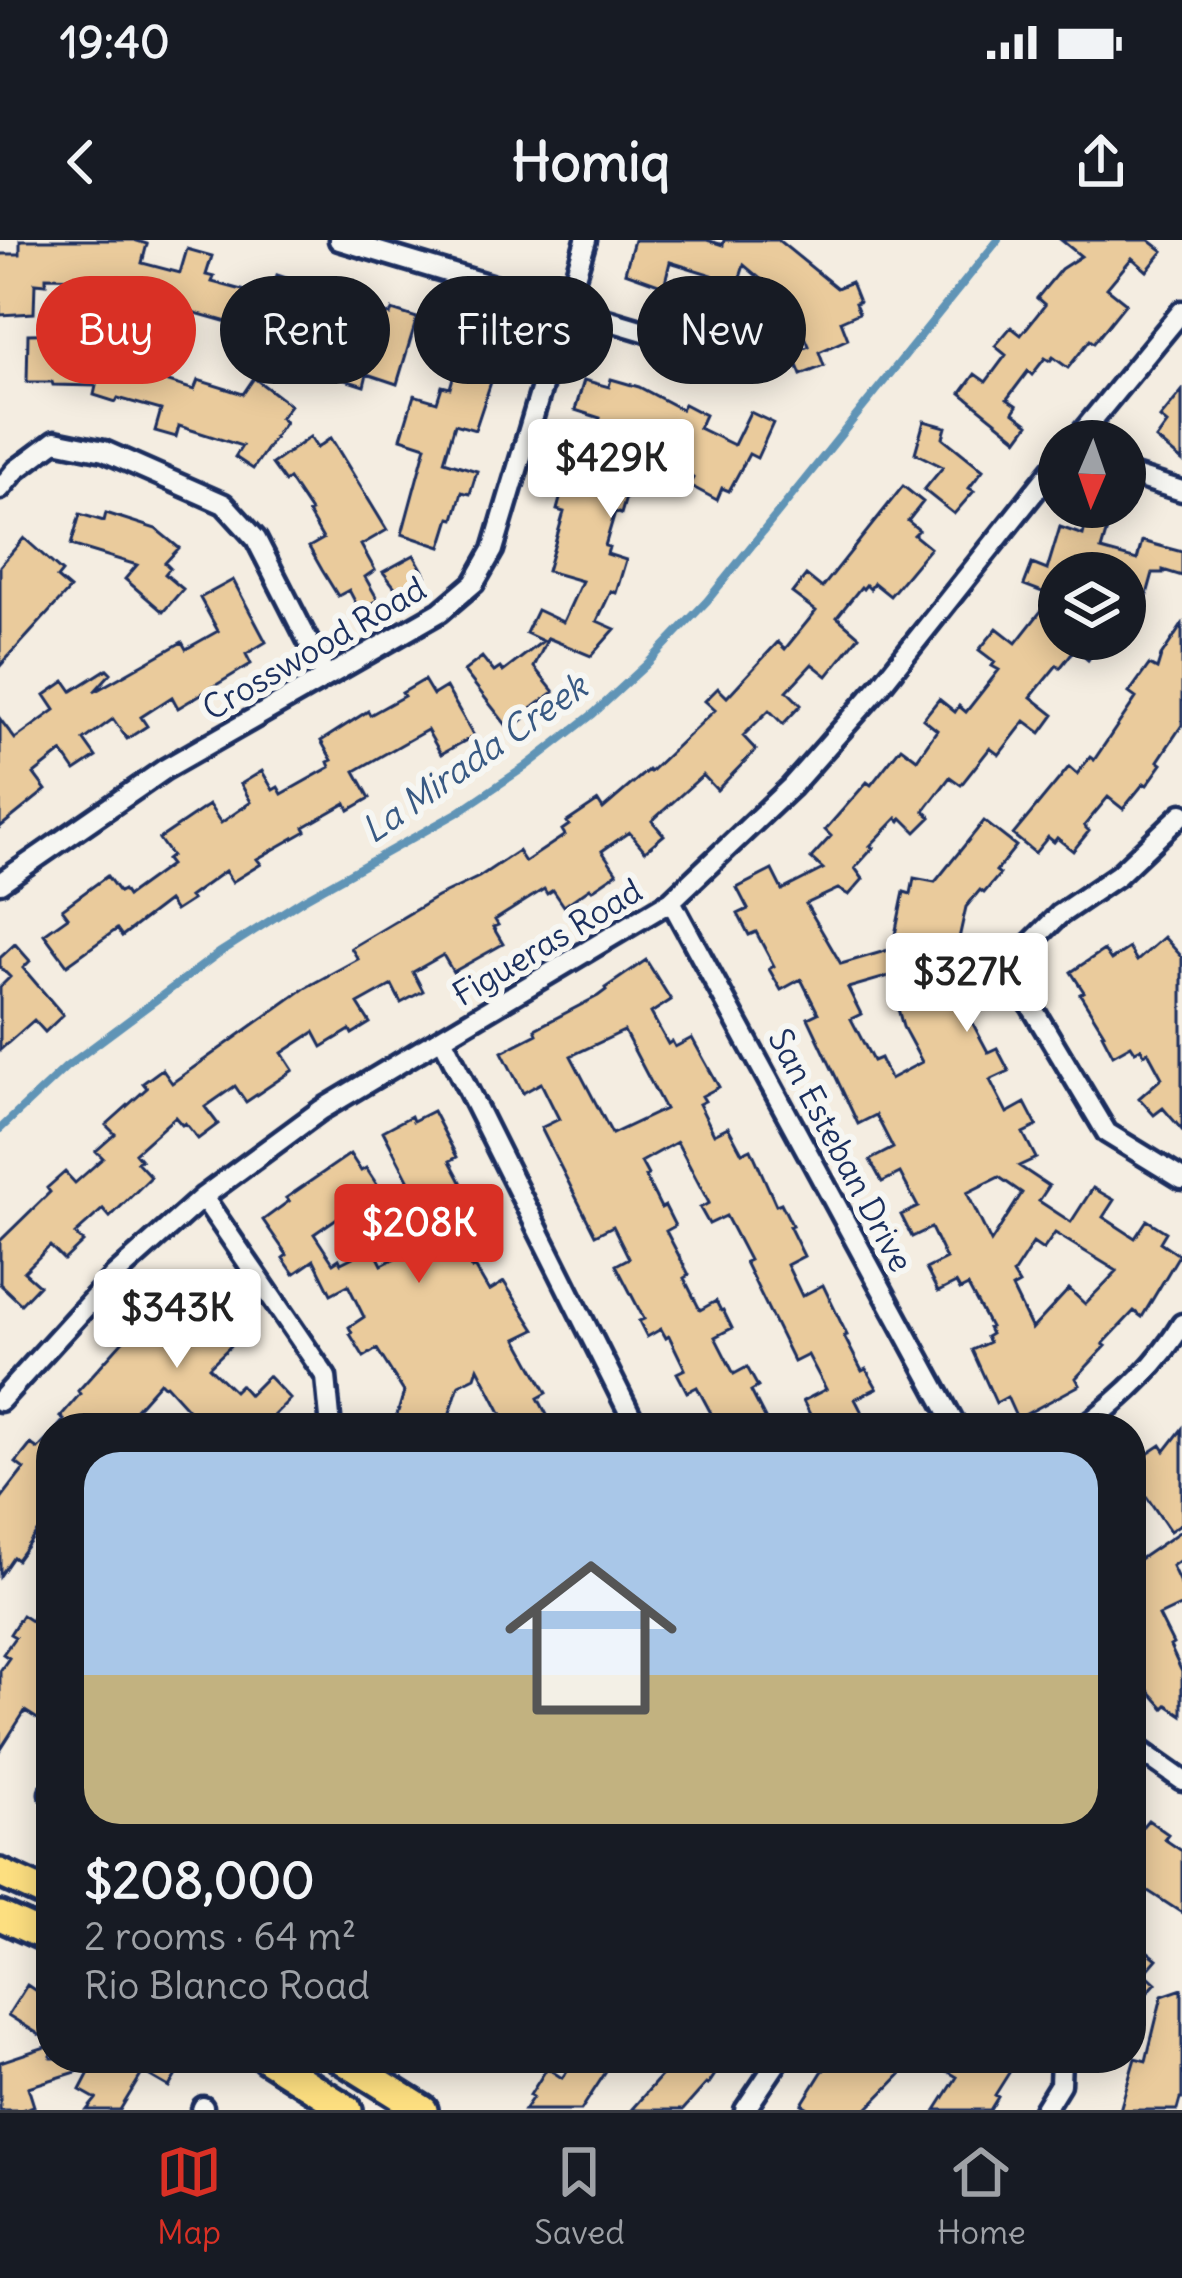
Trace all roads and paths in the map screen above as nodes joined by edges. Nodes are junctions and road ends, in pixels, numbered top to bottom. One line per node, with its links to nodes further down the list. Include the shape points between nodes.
1 (339, 240): 3 (street)
2 (586, 240): 4 (street, Crosswood Road)
3 (456, 276)
4 (575, 276)
5 (1182, 311): 7 (street)
6 (542, 384): 12 (street, Crosswood Road, via 493,550 474,584)
7 (1092, 420)
8 (1146, 480): 11 (street)
9 (1038, 487): 15 (street, Figueras Road, via 791,787)
10 (0, 489): 12 (street, via 55,441 104,451 224,504 256,539)
11 (1182, 491)
12 (326, 676): 14 (street, Crosswood Road, via 165,770)
13 (1182, 814): 17 (street, via 1020,954 1028,999 1107,1133)
14 (0, 883)
15 (671, 902): 16 (street, Figueras Road); 23 (street, San Esteban Drive)
16 (443, 1040): 18 (street, Figueras Road, via 321,1110); 22 (street)
17 (1182, 1179)
18 (203, 1196): 20 (street, Figueras Road, via 112,1278); 21 (street, via 326,1377)
19 (1182, 1324): 24 (street)
20 (0, 1400)
21 (330, 1413)
22 (630, 1413)
23 (949, 1413)
24 (1103, 1413)
25 (1146, 1755): 26 (street)
26 (1182, 1780)
27 (0, 1873): 28 (main road)
28 (36, 1889)
29 (0, 1916): 30 (main road)
30 (36, 1932)
31 (290, 2073): 35 (main road)
32 (364, 2073): 36 (main road)
33 (769, 2073): 37 (street)
34 (1060, 2073): 38 (street)
35 (348, 2110)
36 (423, 2110)
37 (746, 2110)
38 (1044, 2110)

